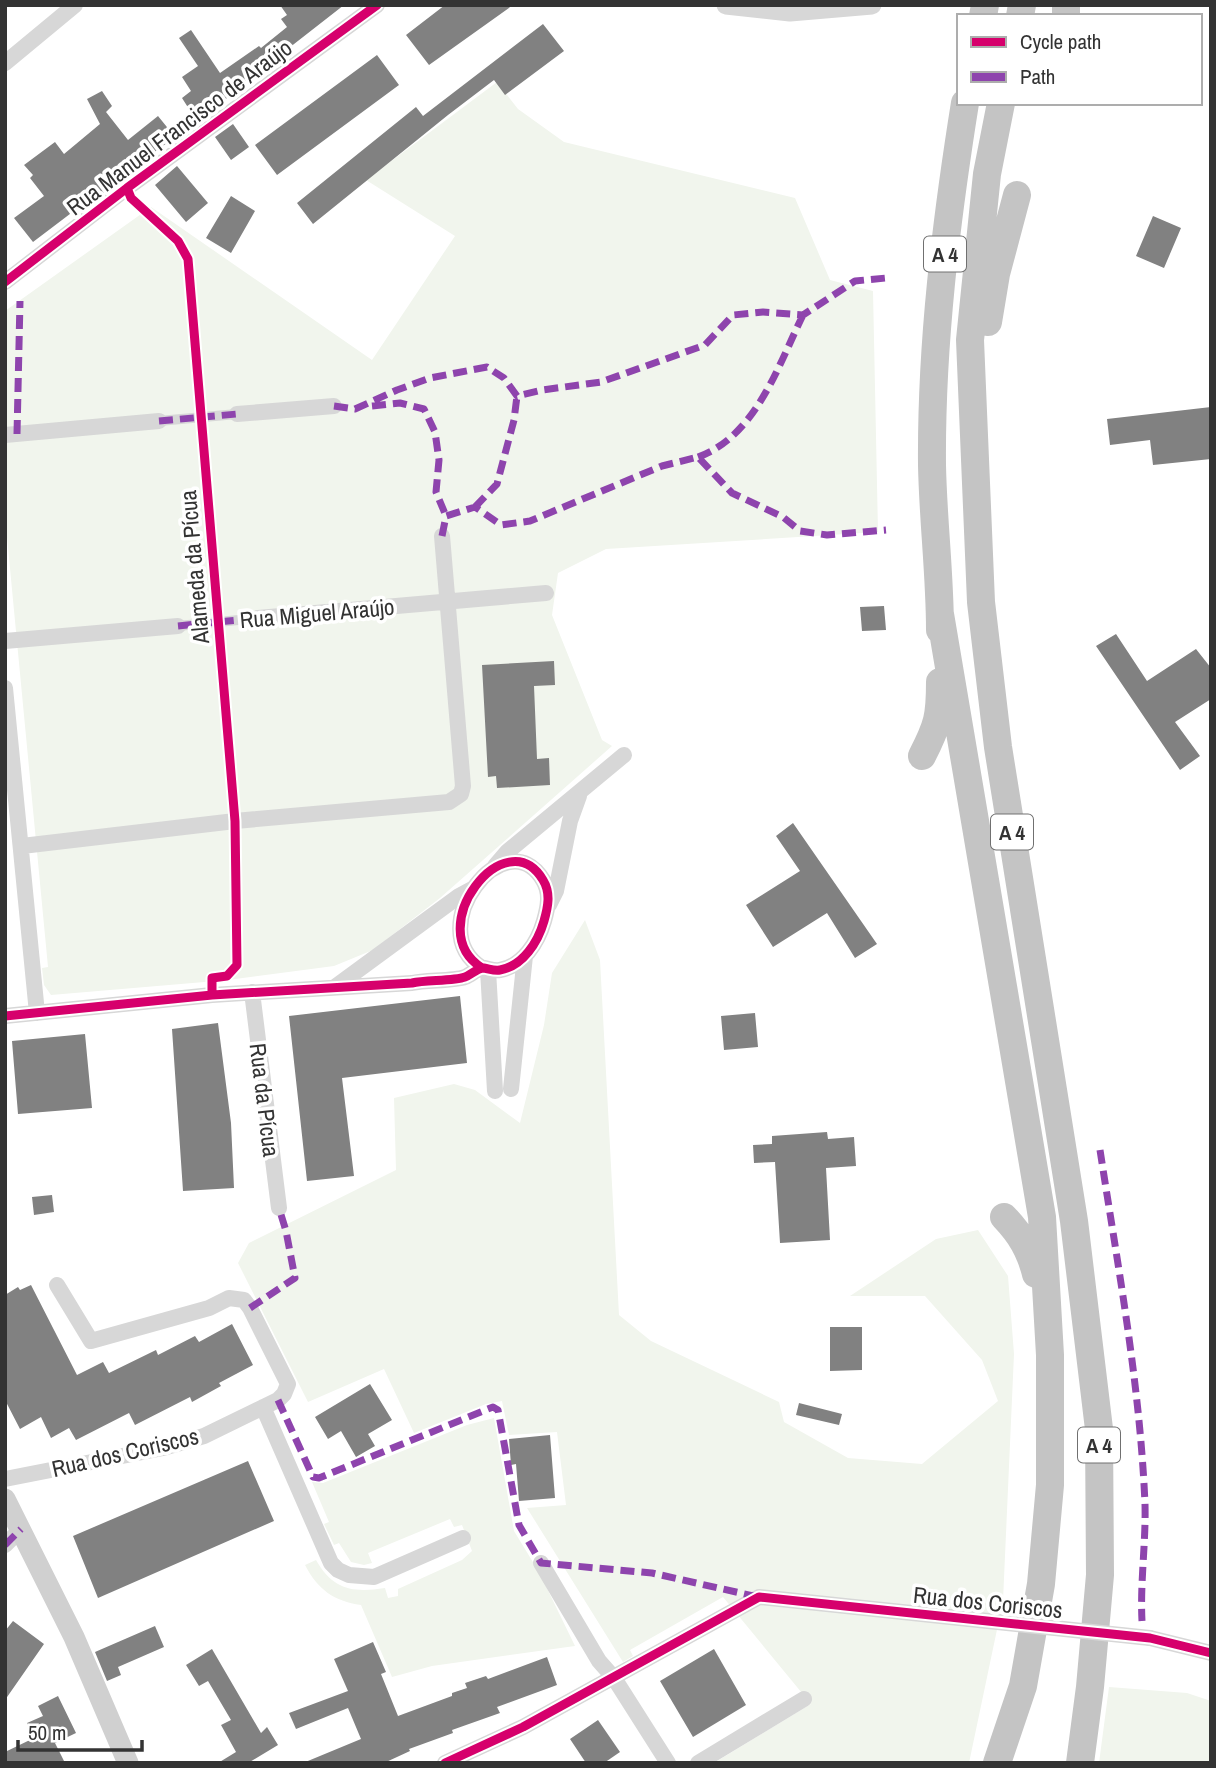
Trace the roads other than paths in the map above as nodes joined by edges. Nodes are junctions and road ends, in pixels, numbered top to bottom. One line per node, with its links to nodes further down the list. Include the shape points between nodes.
1 (75, 5): 5 (street)
2 (377, 5): 9 (street, Rua Manuel Francisco de Araújo)
3 (726, 5): 4 (street, via 813,11)
4 (872, 5)
5 (5, 63)
6 (965, 105): 18 (highway, A 4, via 951,192 934,407 932,464)
7 (1001, 105): 14 (highway, A 4, via 987,174 973,296)
8 (1017, 195): 14 (highway, via 996,274)
9 (5, 282)
10 (334, 406): 11 (street)
11 (237, 414): 12 (street)
12 (159, 421): 13 (street)
13 (5, 435)
14 (973, 441): 48 (highway, A 4, via 981,602 998,747 1074,1221 1099,1429 1100,1575)
15 (442, 536): 17 (street)
16 (546, 593): 17 (street, Rua Miguel Araújo)
17 (449, 601): 19 (street, Rua Miguel Araújo); 26 (street, via 463,786 461,794 449,802)
18 (940, 614): 24 (highway, via 940,707 936,729); 39 (highway, A 4, via 1042,1217)
19 (258, 618): 20 (street, Rua Miguel Araújo)
20 (178, 626): 21 (street, Rua Miguel Araújo)
21 (5, 641)
22 (5, 688): 26 (street)
23 (624, 755): 25 (street)
24 (922, 756)
25 (580, 793): 27 (street); 29 (street)
26 (22, 846): 34 (street)
27 (495, 866): 28 (street); 29 (street, via 517,862 534,870 548,891)
28 (472, 889): 31 (street, via 464,909 461,940 467,955); 32 (street)
29 (548, 907): 30 (street, via 542,930)
30 (525, 956): 31 (street, via 508,968); 31 (street, via 503,1090)
31 (485, 969): 32 (street, via 463,978)
32 (333, 988): 33 (street)
33 (252, 992): 34 (street); 36 (street, Rua da Pícua)
34 (37, 1013): 35 (street)
35 (5, 1016)
36 (279, 1208)
37 (1004, 1217): 39 (highway, via 1031,1252 1042,1335)
38 (58, 1285): 40 (street, Rua dos Coriscos, via 91,1341 229,1298 244,1300 288,1384 278,1400)
39 (1050, 1355): 55 (highway, A 4, via 1050,1485 1041,1584 1023,1686)
40 (263, 1407): 41 (street, Rua dos Coriscos, via 204,1436 163,1448); 44 (street, via 338,1570 349,1576 374,1577)
41 (5, 1479)
42 (5, 1499): 43 (main road)
43 (21, 1530): 45 (street); 52 (main road, via 74,1637)
44 (463, 1538)
45 (5, 1545)
46 (541, 1563): 49 (street, via 599,1661)
47 (1211, 1653): 49 (street, Rua dos Coriscos, bridge, via 1150,1638 759,1598)
48 (1091, 1671): 56 (highway, A 4); 57 (highway, A 4)
49 (614, 1678): 51 (street); 53 (street)
50 (804, 1699): 54 (street)
51 (454, 1761)
52 (128, 1763)
53 (668, 1763)
54 (698, 1763)
55 (997, 1763)
56 (1063, 1763)
57 (1080, 1763)

